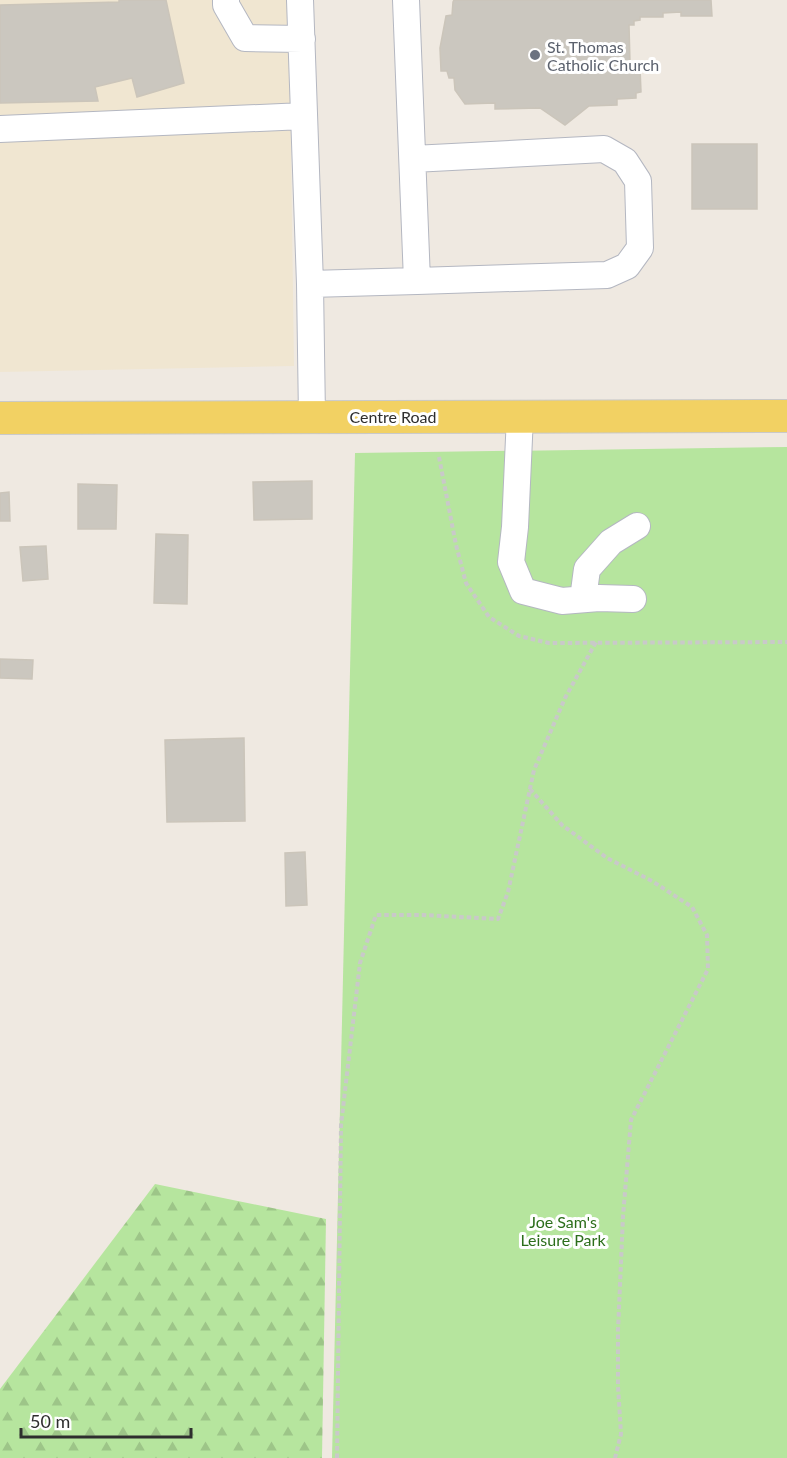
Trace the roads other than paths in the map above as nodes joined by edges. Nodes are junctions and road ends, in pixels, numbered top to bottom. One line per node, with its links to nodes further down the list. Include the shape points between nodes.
1 (226, 0): 4 (lane, via 245,38)
2 (300, 0): 4 (lane)
3 (406, 0): 7 (lane)
4 (302, 39): 5 (lane)
5 (304, 116): 6 (lane); 9 (lane)
6 (0, 129)
7 (413, 159): 8 (lane); 8 (lane, via 604,149 625,161 638,181 639,192 640,248 627,266 607,275)
8 (417, 281): 9 (lane)
9 (310, 284): 12 (lane)
10 (520, 416): 11 (main road, Centre Road); 12 (main road, Centre Road); 15 (lane, via 510,562 523,591 562,601)
11 (787, 416)
12 (312, 417): 13 (main road, Centre Road)
13 (0, 418)
14 (637, 526): 15 (lane, via 611,542 587,569)
15 (583, 599): 16 (lane)
16 (633, 599)

